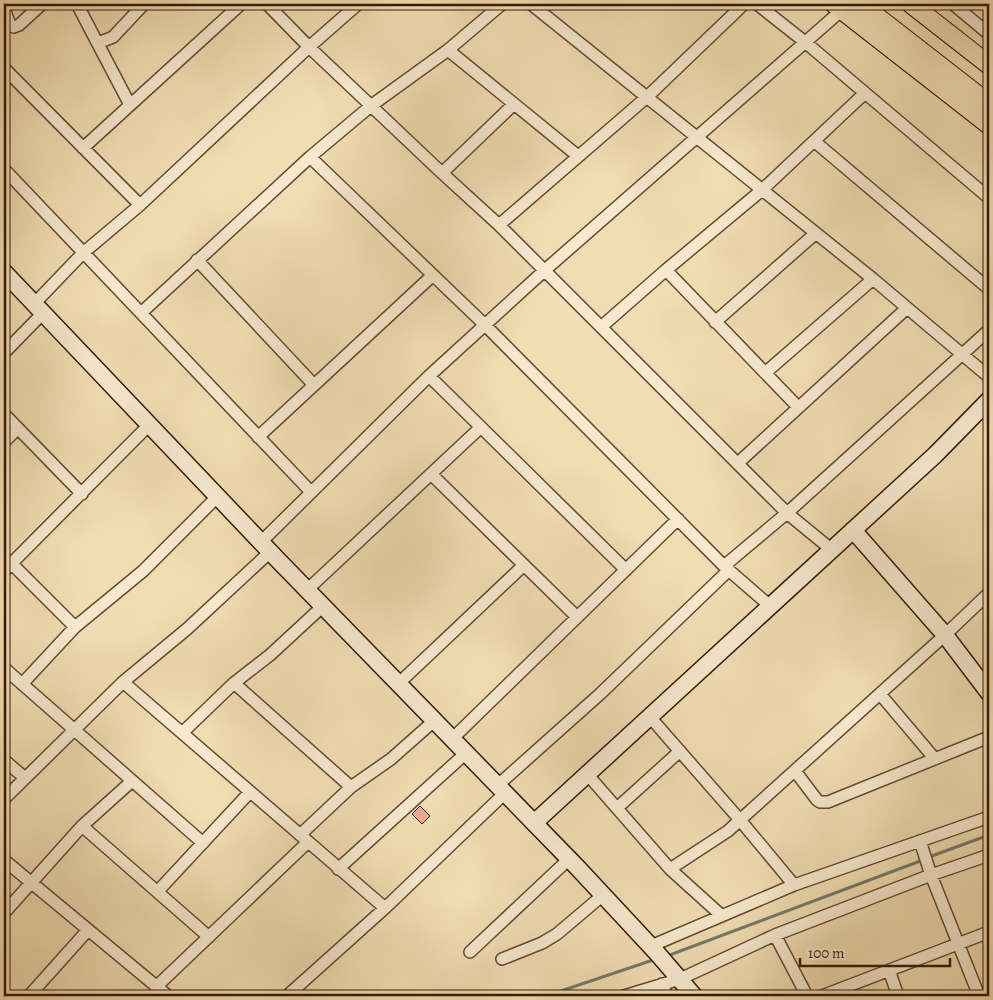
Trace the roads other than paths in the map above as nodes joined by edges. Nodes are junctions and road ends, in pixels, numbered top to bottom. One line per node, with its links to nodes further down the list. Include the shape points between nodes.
1 (42, 4): 15 (street, via 14,27 10,25)
2 (77, 4): 18 (street)
3 (144, 4): 18 (street, via 113,37)
4 (241, 4): 27 (street)
5 (267, 4): 19 (street)
6 (358, 4): 19 (street)
7 (502, 4): 20 (street)
8 (531, 4): 25 (street)
9 (744, 4): 25 (street)
10 (757, 4): 17 (street)
11 (880, 4): 23 (highway)
12 (910, 4): 21 (main road)
13 (845, 6): 17 (street); 29 (highway); 30 (main road)
14 (961, 6): 16 (street)
15 (4, 8)
16 (989, 34)
17 (805, 42): 24 (street); 31 (street)
18 (98, 43): 27 (street)
19 (309, 47): 28 (street); 40 (street)
20 (448, 50): 26 (street); 28 (street)
21 (989, 65)
22 (5, 71): 33 (street)
23 (989, 88)
24 (865, 93): 32 (street); 39 (street)
25 (647, 97): 31 (street); 34 (street)
26 (514, 104): 34 (street); 37 (street)
27 (130, 105): 33 (street)
28 (372, 105): 35 (street); 37 (street)
29 (989, 106)
30 (989, 125)
31 (697, 137): 38 (street); 45 (street)
32 (814, 142): 38 (street); 50 (street)
33 (83, 148): 40 (street)
34 (578, 156): 41 (street)
35 (310, 157): 44 (street); 48 (street)
36 (4, 169): 43 (street)
37 (442, 173): 41 (street)
38 (762, 190): 42 (street); 46 (street)
39 (989, 198)
40 (140, 205): 43 (street)
41 (499, 225): 45 (street)
42 (816, 233): 49 (street); 54 (street)
43 (84, 253): 52 (street); 53 (street)
44 (197, 260): 53 (street); 63 (street)
45 (545, 270): 55 (street); 56 (street)
46 (666, 270): 54 (street); 56 (street)
47 (4, 272): 52 (street)
48 (433, 275): 55 (street); 63 (street)
49 (873, 280): 51 (street); 60 (street)
50 (989, 289)
51 (907, 308): 59 (street); 65 (street)
52 (38, 309): 58 (street); 67 (street)
53 (141, 312): 70 (street)
54 (715, 322): 60 (street)
55 (485, 325): 61 (street); 78 (street)
56 (601, 327): 72 (street)
57 (989, 330): 59 (street)
58 (4, 353)
59 (963, 353): 62 (street); 77 (street)
60 (765, 373): 65 (street)
61 (429, 376): 68 (street); 74 (street)
62 (989, 377)
63 (314, 385): 70 (street)
64 (989, 400): 79 (street)
65 (798, 407): 72 (street)
66 (4, 414): 69 (street)
67 (150, 424): 75 (street); 76 (street)
68 (481, 427): 73 (street); 85 (street)
69 (17, 429): 71 (street); 75 (street)
70 (258, 438): 74 (street)
71 (4, 442)
72 (738, 463): 77 (street)
73 (431, 474): 82 (street); 86 (street)
74 (311, 492): 80 (street)
75 (82, 494): 83 (street)
76 (218, 496): 80 (street); 91 (street, via 142,571)
77 (787, 513): 81 (street); 84 (street)
78 (678, 519): 84 (street); 85 (street)
79 (853, 530): 81 (street); 92 (street)
80 (266, 547): 86 (street); 94 (street, via 187,630)
81 (832, 550): 89 (street)
82 (524, 565): 90 (street); 97 (street)
83 (8, 567): 91 (street)
84 (727, 568): 89 (street); 115 (street)
85 (626, 570): 90 (street)
86 (307, 590): 88 (street)
87 (989, 593): 92 (street)
88 (323, 606): 95 (street); 97 (street)
89 (770, 606): 100 (street)
90 (577, 617): 105 (street)
91 (75, 627): 96 (street)
92 (945, 635): 98 (street); 99 (street)
93 (4, 668): 96 (street)
94 (123, 682): 102 (street); 103 (street)
95 (234, 683): 103 (street); 114 (street)
96 (22, 684): 102 (street)
97 (398, 684): 101 (street)
98 (988, 689)
99 (880, 694): 109 (street); 110 (street)
100 (650, 717): 106 (street); 111 (street)
101 (435, 720): 105 (street); 114 (street, via 391,759)
102 (74, 729): 112 (street); 113 (street)
103 (182, 734): 116 (street)
104 (989, 738): 109 (street)
105 (452, 739): 107 (street)
106 (680, 751): 118 (street); 120 (street)
107 (466, 753): 115 (street); 129 (street)
108 (4, 760): 112 (street)
109 (936, 760): 110 (street, via 823,803 817,800)
110 (795, 771): 120 (street)
111 (587, 774): 118 (street); 121 (street)
112 (25, 778): 117 (street)
113 (132, 780): 122 (street); 124 (street)
114 (351, 787): 123 (street)
115 (502, 789): 121 (street); 136 (street)
116 (250, 792): 123 (street); 124 (street)
117 (4, 798)
118 (617, 808): 130 (street)
119 (989, 817): 125 (street)
120 (740, 820): 130 (street); 133 (street)
121 (534, 823): 127 (street)
122 (82, 826): 132 (street); 134 (street)
123 (304, 839): 129 (street); 142 (street)
124 (203, 842): 134 (street)
125 (921, 845): 131 (street); 133 (street)
126 (989, 855): 131 (street)
127 (569, 859): 135 (street); 145 (street)
128 (4, 860): 132 (street)
129 (338, 869): 136 (street)
130 (670, 869): 138 (street)
131 (930, 872): 141 (street); 143 (street)
132 (30, 882): 137 (street); 139 (street)
133 (794, 886): 138 (street)
134 (158, 891): 142 (street)
135 (603, 895): 144 (street); 146 (street, via 549,939)
136 (385, 908): 153 (street)
137 (4, 913)
138 (722, 916): 144 (street)
139 (88, 930): 150 (street); 151 (street)
140 (989, 932): 143 (street)
141 (775, 935): 148 (street); 157 (street)
142 (209, 937): 150 (street)
143 (958, 944): 147 (street); 160 (street)
144 (654, 949): 148 (street)
145 (470, 952)
146 (502, 959)
147 (889, 970): 158 (street); 159 (street)
148 (679, 978): 149 (street); 156 (street)
149 (662, 984): 154 (street); 155 (street)
150 (156, 987): 152 (street)
151 (32, 995)
152 (168, 996)
153 (287, 996)
154 (624, 996)
155 (667, 996)
156 (694, 996)
157 (807, 996)
158 (822, 996)
159 (898, 996)
160 (979, 996)

